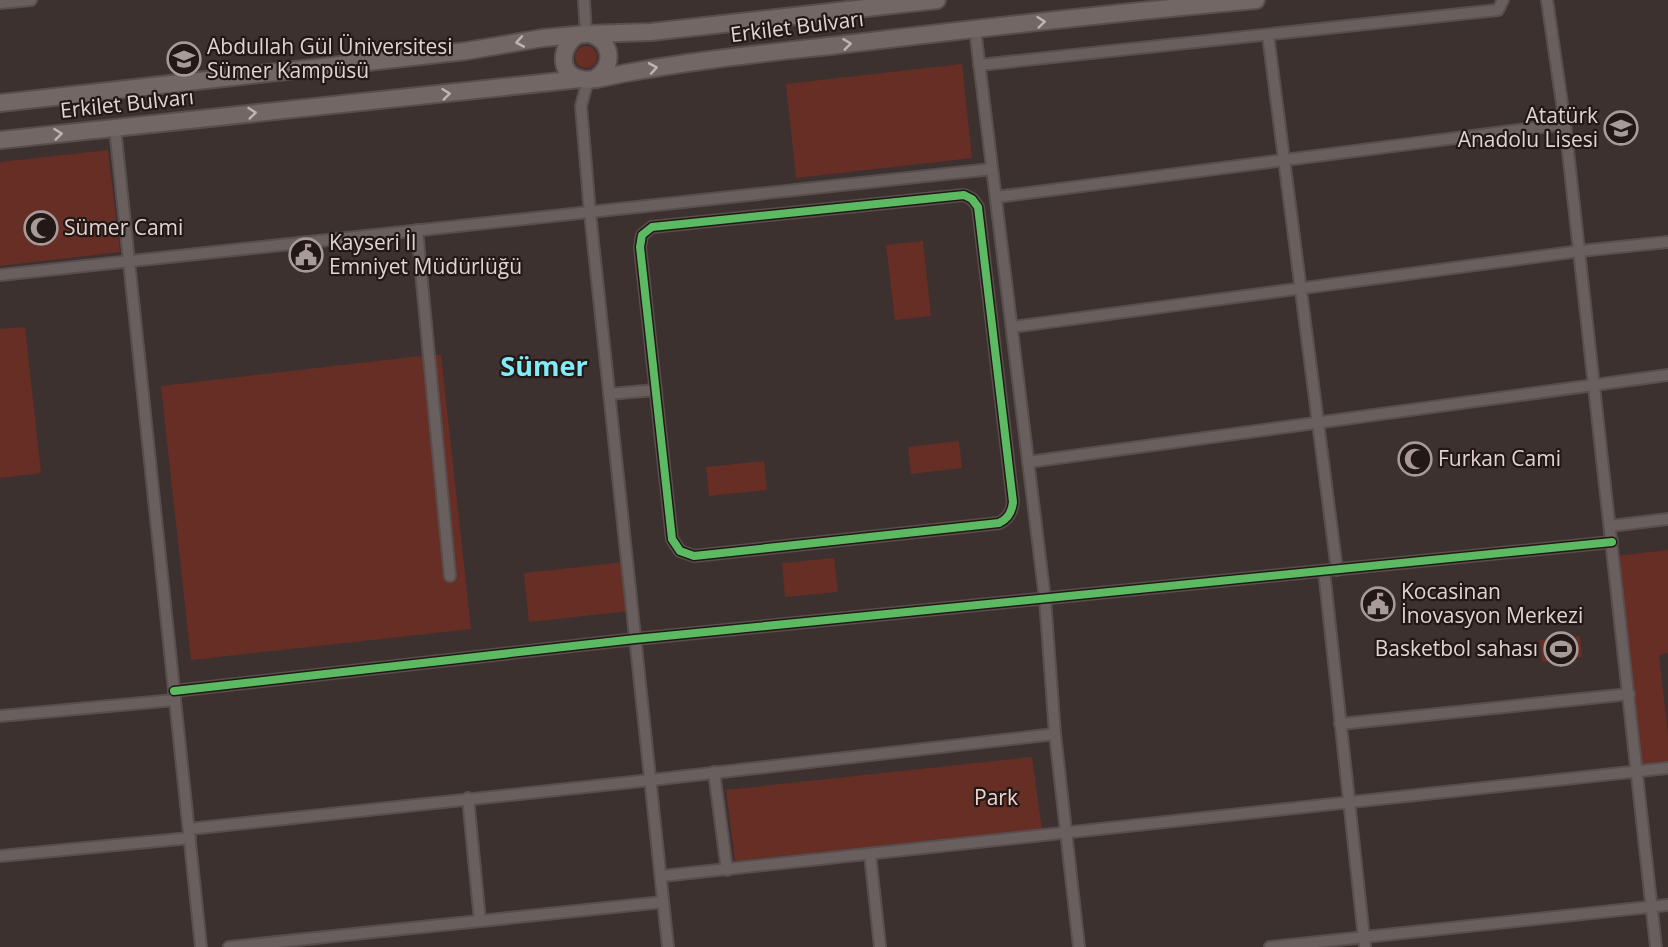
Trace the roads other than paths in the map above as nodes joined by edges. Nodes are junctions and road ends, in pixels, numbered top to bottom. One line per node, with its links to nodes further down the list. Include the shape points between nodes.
1 (31, 0): 7 (street)
2 (584, 0): 9 (street)
3 (937, 0): 9 (main road, Erkilet Bulvarı, via 651,32)
4 (1256, 0): 8 (main road, Erkilet Bulvarı, one-way to 4)
5 (1503, 0): 10 (street, via 1498,10)
6 (1547, 0): 14 (street)
7 (0, 3)
8 (975, 29): 11 (street); 12 (main road, Erkilet Bulvarı, one-way to 8, via 662,66)
9 (585, 34): 12 (main road, via 600,39 608,52 607,67); 12 (main road, via 567,45 563,60 568,70); 13 (main road, Erkilet Bulvarı, one-way to 13)
10 (1268, 35): 11 (street); 17 (street)
11 (979, 65): 18 (street)
12 (588, 79): 15 (main road, Erkilet Bulvarı, one-way to 12); 20 (street, via 581,106)
13 (0, 103)
14 (1565, 124): 17 (street); 23 (street)
15 (115, 128): 16 (main road, Erkilet Bulvarı, one-way to 15); 24 (street)
16 (0, 140)
17 (1284, 160): 19 (street); 26 (street)
18 (992, 169): 19 (street); 20 (street)
19 (996, 197): 27 (street)
20 (590, 213): 21 (street); 31 (street)
21 (417, 231): 24 (street); 39 (street)
22 (1668, 242): 23 (street)
23 (1580, 252): 26 (street); 29 (street)
24 (129, 261): 25 (street); 43 (street)
25 (0, 275)
26 (1300, 289): 27 (street); 32 (street)
27 (1012, 327): 33 (street)
28 (1668, 375): 29 (street)
29 (1594, 384): 32 (street); 35 (street)
30 (656, 390): 30 (street, via 640,243 648,229 968,196 978,207 1011,511 999,523 689,555 680,551 672,539); 31 (street)
31 (609, 394): 41 (street)
32 (1318, 422): 33 (street); 37 (street)
33 (1028, 462): 40 (street)
34 (1668, 519): 35 (street)
35 (1610, 526): 36 (street)
36 (1612, 542): 37 (street); 42 (street)
37 (1337, 570): 38 (street)
38 (1324, 571): 40 (street); 45 (street)
39 (450, 576)
40 (1045, 599): 41 (street); 46 (street)
41 (635, 639): 43 (street); 50 (street)
42 (1629, 694): 45 (street); 48 (street)
43 (175, 696): 44 (street); 53 (street)
44 (0, 716)
45 (1340, 724): 52 (street)
46 (1055, 734): 49 (street); 54 (street)
47 (1668, 768): 48 (street)
48 (1637, 771): 52 (street); 61 (street)
49 (714, 772): 50 (street); 57 (street)
50 (651, 780): 51 (street); 58 (street)
51 (468, 798): 53 (street); 62 (street)
52 (1349, 803): 54 (street); 63 (street)
53 (189, 833): 56 (street); 64 (street)
54 (1066, 833): 55 (street); 68 (street)
55 (870, 854): 57 (street); 67 (street)
56 (0, 856)
57 (727, 870): 58 (street)
58 (662, 876): 59 (street)
59 (663, 902): 62 (street); 66 (street)
60 (1668, 905): 61 (street)
61 (1652, 906): 63 (street); 70 (street)
62 (480, 921): 65 (street)
63 (1364, 942): 69 (street)
64 (201, 947)
65 (229, 947)
66 (668, 947)
67 (880, 947)
68 (1079, 947)
69 (1270, 947)
70 (1656, 947)

